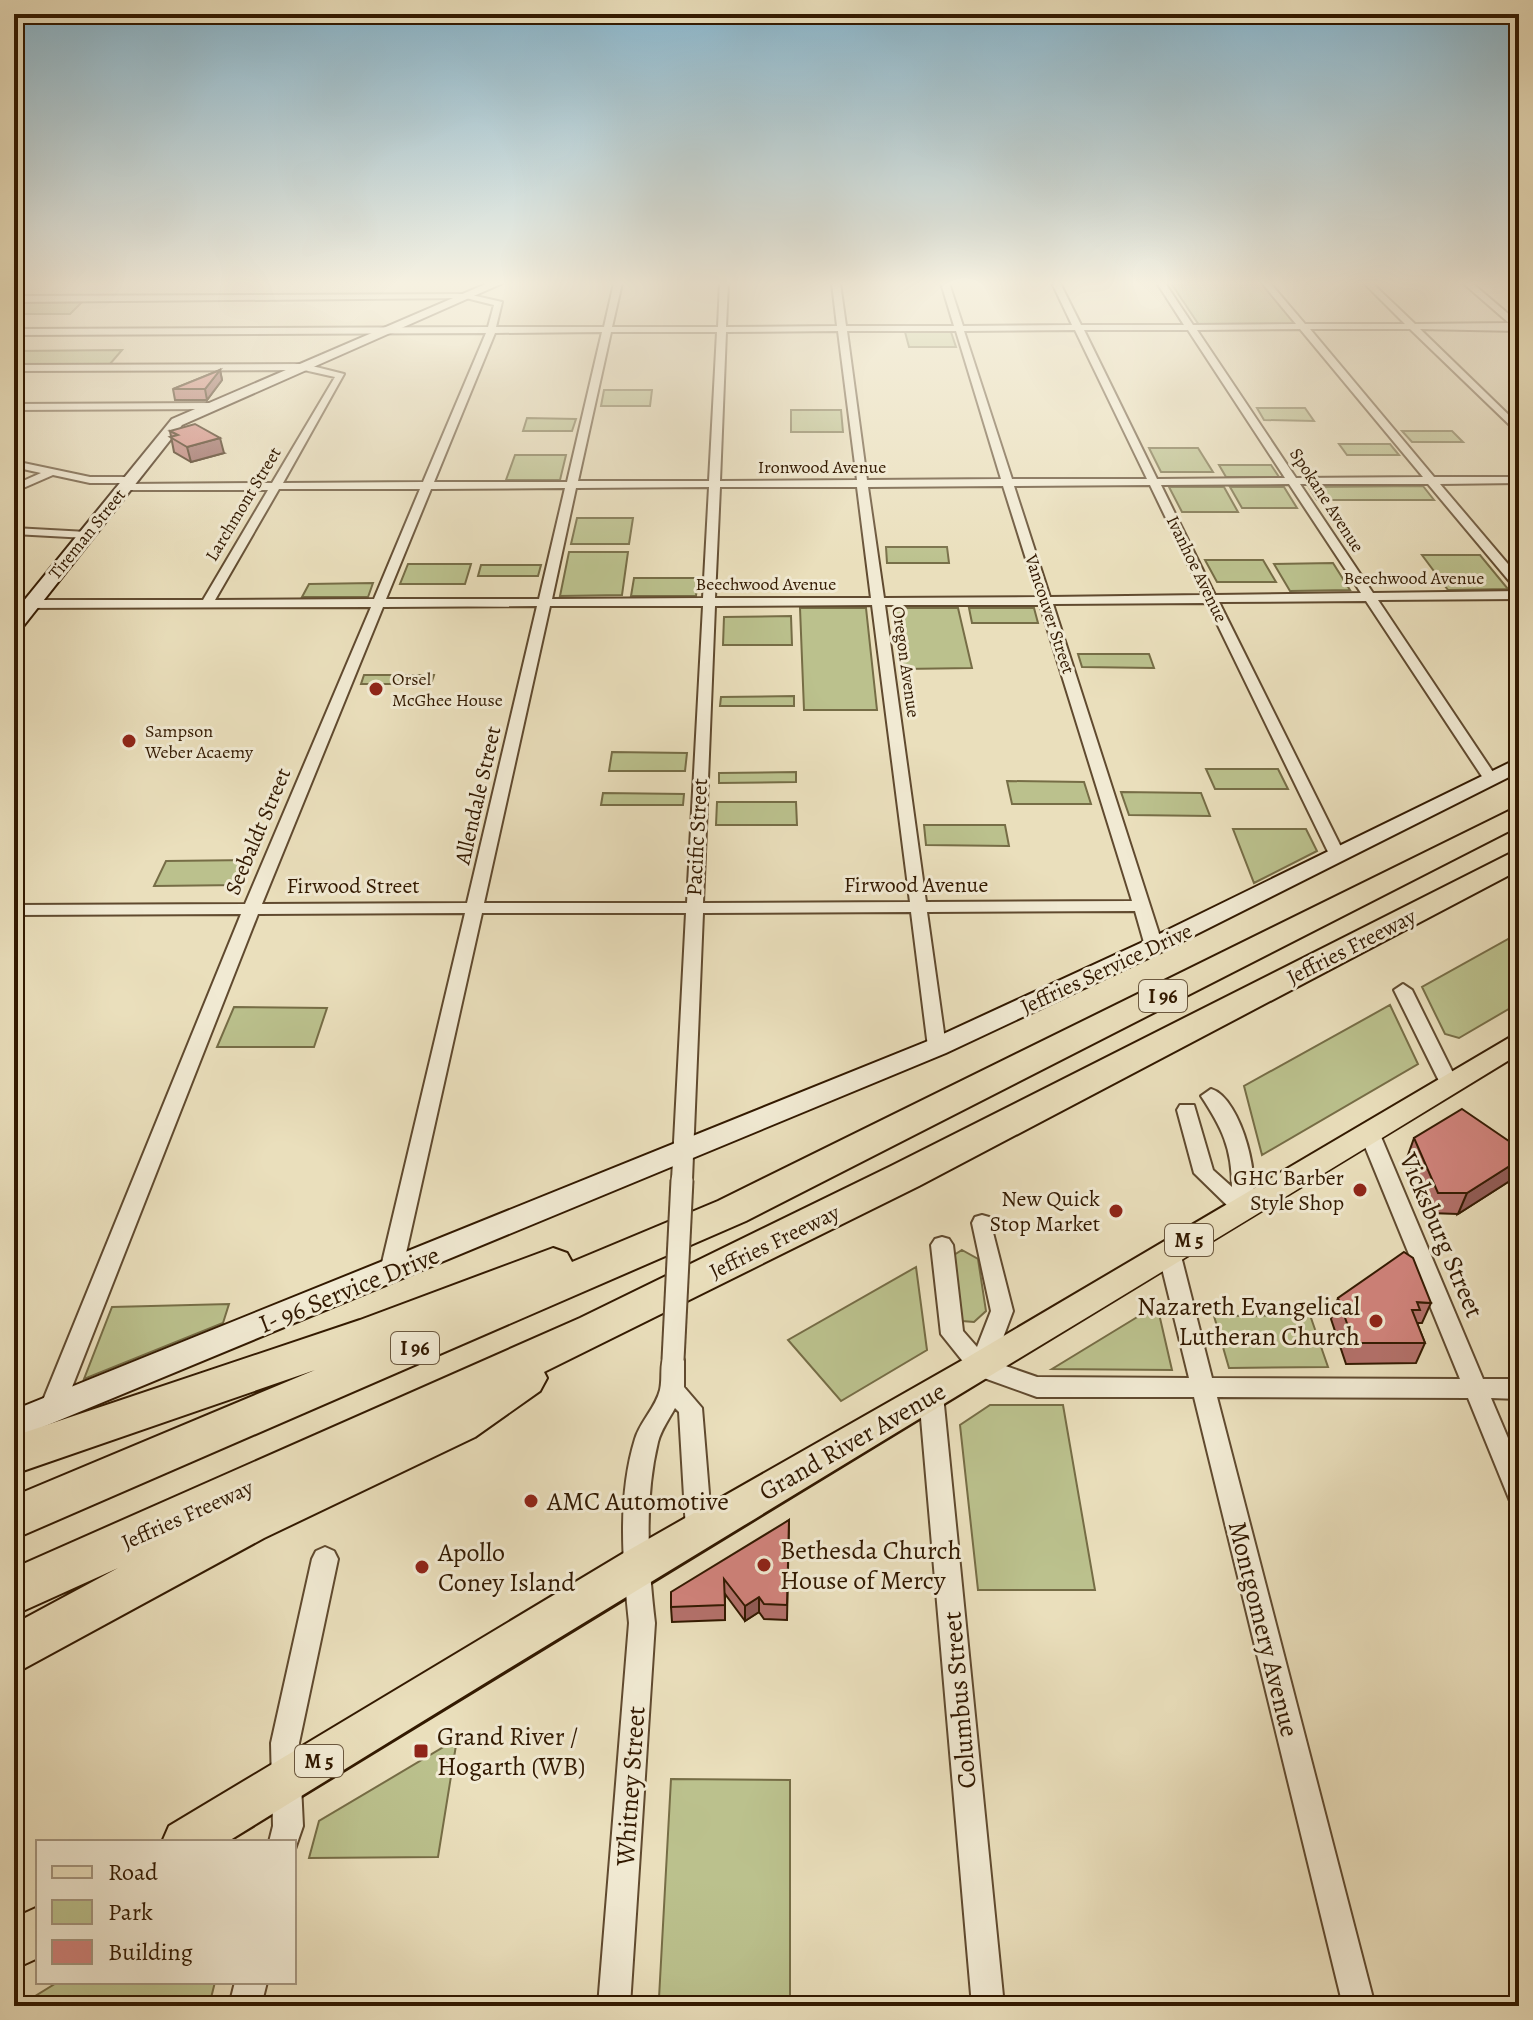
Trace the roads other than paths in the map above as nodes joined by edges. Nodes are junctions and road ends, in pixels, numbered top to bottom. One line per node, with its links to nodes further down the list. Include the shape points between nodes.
1 (280, 377): 12 (street, Tireman Street)
2 (340, 377): 27 (street, Larchmont Street)
3 (472, 377): 23 (street, Seebaldt Street)
4 (596, 377): 24 (street, Allendale Street)
5 (721, 377): 25 (street, Pacific Street)
6 (847, 377): 26 (street, Oregon Avenue)
7 (974, 377): 22 (street, Vancouver Street)
8 (1103, 377): 20 (street, Ivanhoe Avenue)
9 (1224, 377): 18 (street, Spokane Avenue)
10 (1345, 377): 19 (street)
11 (1464, 377): 14 (street)
12 (213, 406): 13 (street); 21 (street, Tireman Street, via 177,422)
13 (14, 407)
14 (1519, 431)
15 (14, 464): 16 (street, Ironwood Avenue)
16 (51, 472): 21 (street, Ironwood Avenue); 28 (street)
17 (1519, 480): 19 (street, Ironwood Avenue)
18 (1293, 481): 19 (street, Ironwood Avenue); 20 (street, Ironwood Avenue); 33 (street, Spokane Avenue)
19 (1431, 481): 31 (street)
20 (1155, 482): 22 (street, Ironwood Avenue); 34 (street, Ivanhoe Avenue)
21 (128, 484): 27 (street, Ironwood Avenue); 30 (street, Tireman Street)
22 (1008, 484): 26 (street, Ironwood Avenue); 35 (street, Vancouver Street)
23 (427, 485): 24 (street, Ironwood Avenue); 27 (street, Ironwood Avenue); 36 (street, Seebaldt Street)
24 (571, 485): 25 (street, Ironwood Avenue); 37 (street, Allendale Street)
25 (715, 485): 26 (street, Ironwood Avenue); 38 (street, Pacific Street)
26 (862, 485): 39 (street, Oregon Avenue)
27 (277, 486): 40 (street, Larchmont Street)
28 (14, 489)
29 (14, 531): 30 (street)
30 (87, 535): 41 (street, Tireman Street)
31 (1519, 585)
32 (1519, 595): 33 (street, Beechwood Avenue)
33 (1369, 596): 34 (street, Beechwood Avenue); 44 (street, Spokane Avenue)
34 (1210, 597): 35 (street, Beechwood Avenue); 46 (street, Ivanhoe Avenue)
35 (1046, 601): 39 (street, Beechwood Avenue); 49 (street, Vancouver Street)
36 (378, 602): 37 (street, Beechwood Avenue); 40 (street, Beechwood Avenue); 51 (street, Seebaldt Street)
37 (544, 602): 38 (street, Beechwood Avenue); 50 (street, Allendale Street)
38 (710, 602): 39 (street, Beechwood Avenue); 52 (street, Pacific Street)
39 (878, 602): 48 (street, Oregon Avenue)
40 (207, 603): 41 (street, Beechwood Avenue)
41 (22, 604): 42 (street, Tireman Street)
42 (14, 625)
43 (1519, 764): 44 (street, Jeffries Service Drive)
44 (1490, 778): 46 (street, Jeffries Service Drive)
45 (1519, 815): 63 (highway, Jeffries Freeway / I 96)
46 (1337, 855): 54 (street, Jeffries Service Drive)
47 (1519, 858): 69 (highway, Jeffries Freeway / I 96)
48 (918, 906): 49 (street, Firwood Avenue); 52 (street, Firwood Avenue); 57 (street, Oregon Avenue)
49 (1140, 906): 54 (street, Vancouver Street)
50 (475, 907): 51 (street, Firwood Street); 52 (street, Firwood Street); 68 (street, Allendale Street)
51 (252, 908): 53 (street, Firwood Street); 76 (street, Seebaldt Street)
52 (692, 908): 62 (street, Pacific Street)
53 (17, 914)
54 (1154, 946): 57 (street, Jeffries Service Drive)
55 (1403, 990): 58 (street)
56 (1519, 1041): 58 (main road, Grand River Avenue / M 5)
57 (937, 1047): 62 (street, Jeffries Service Drive)
58 (1449, 1083): 61 (main road, Grand River Avenue / M 5)
59 (1211, 1096): 64 (street, via 1226,1113 1243,1162)
60 (1187, 1110): 64 (street, via 1204,1173)
61 (1369, 1132): 64 (main road, Grand River Avenue / M 5); 72 (street, Vicksburg Street)
62 (682, 1166): 68 (street, I- 96 Service Drive); 74 (street, Pacific Street, bridge)
63 (806, 1174): 78 (highway, via 375,1332); 80 (highway, Jeffries Freeway / I 96, via 732,1211)
64 (1242, 1208): 67 (main road, Grand River Avenue / M 5)
65 (982, 1223): 70 (street, via 1002,1311)
66 (942, 1245): 70 (street, via 952,1334)
67 (1169, 1252): 70 (main road, Grand River Avenue / M 5); 71 (street, Montgomery Avenue)
68 (391, 1271): 76 (street, I- 96 Service Drive)
69 (595, 1330): 84 (highway, Jeffries Freeway / I 96); 85 (highway, via 459,1424 247,1523)
70 (981, 1367): 71 (street, via 1037,1387); 75 (main road, Grand River Avenue / M 5)
71 (1203, 1387): 72 (street); 95 (street, Montgomery Avenue)
72 (1476, 1389): 73 (street); 79 (street, Vicksburg Street)
73 (1519, 1389)
74 (672, 1391): 81 (street, via 690,1408); 83 (street, Pacific Street, via 647,1438)
75 (931, 1395): 81 (main road, Grand River Avenue / M 5); 94 (street, Columbus Street)
76 (51, 1410): 77 (street, I- 96 Service Drive)
77 (14, 1425)
78 (14, 1455)
79 (1519, 1493)
80 (14, 1518)
81 (699, 1530): 83 (main road, Grand River Avenue / M 5)
82 (325, 1559): 86 (street, via 285,1743)
83 (636, 1567): 86 (main road, Grand River Avenue / M 5); 93 (street, Whitney Street, via 642,1623)
84 (14, 1592)
85 (14, 1650)
86 (287, 1781): 87 (main road, Grand River Avenue / M 5); 88 (street)
87 (188, 1840)
88 (284, 1840)
89 (36, 1932): 90 (main road)
90 (14, 1945)
91 (250, 1984): 92 (street)
92 (245, 2006)
93 (614, 2006)
94 (988, 2006)
95 (1359, 2006)

